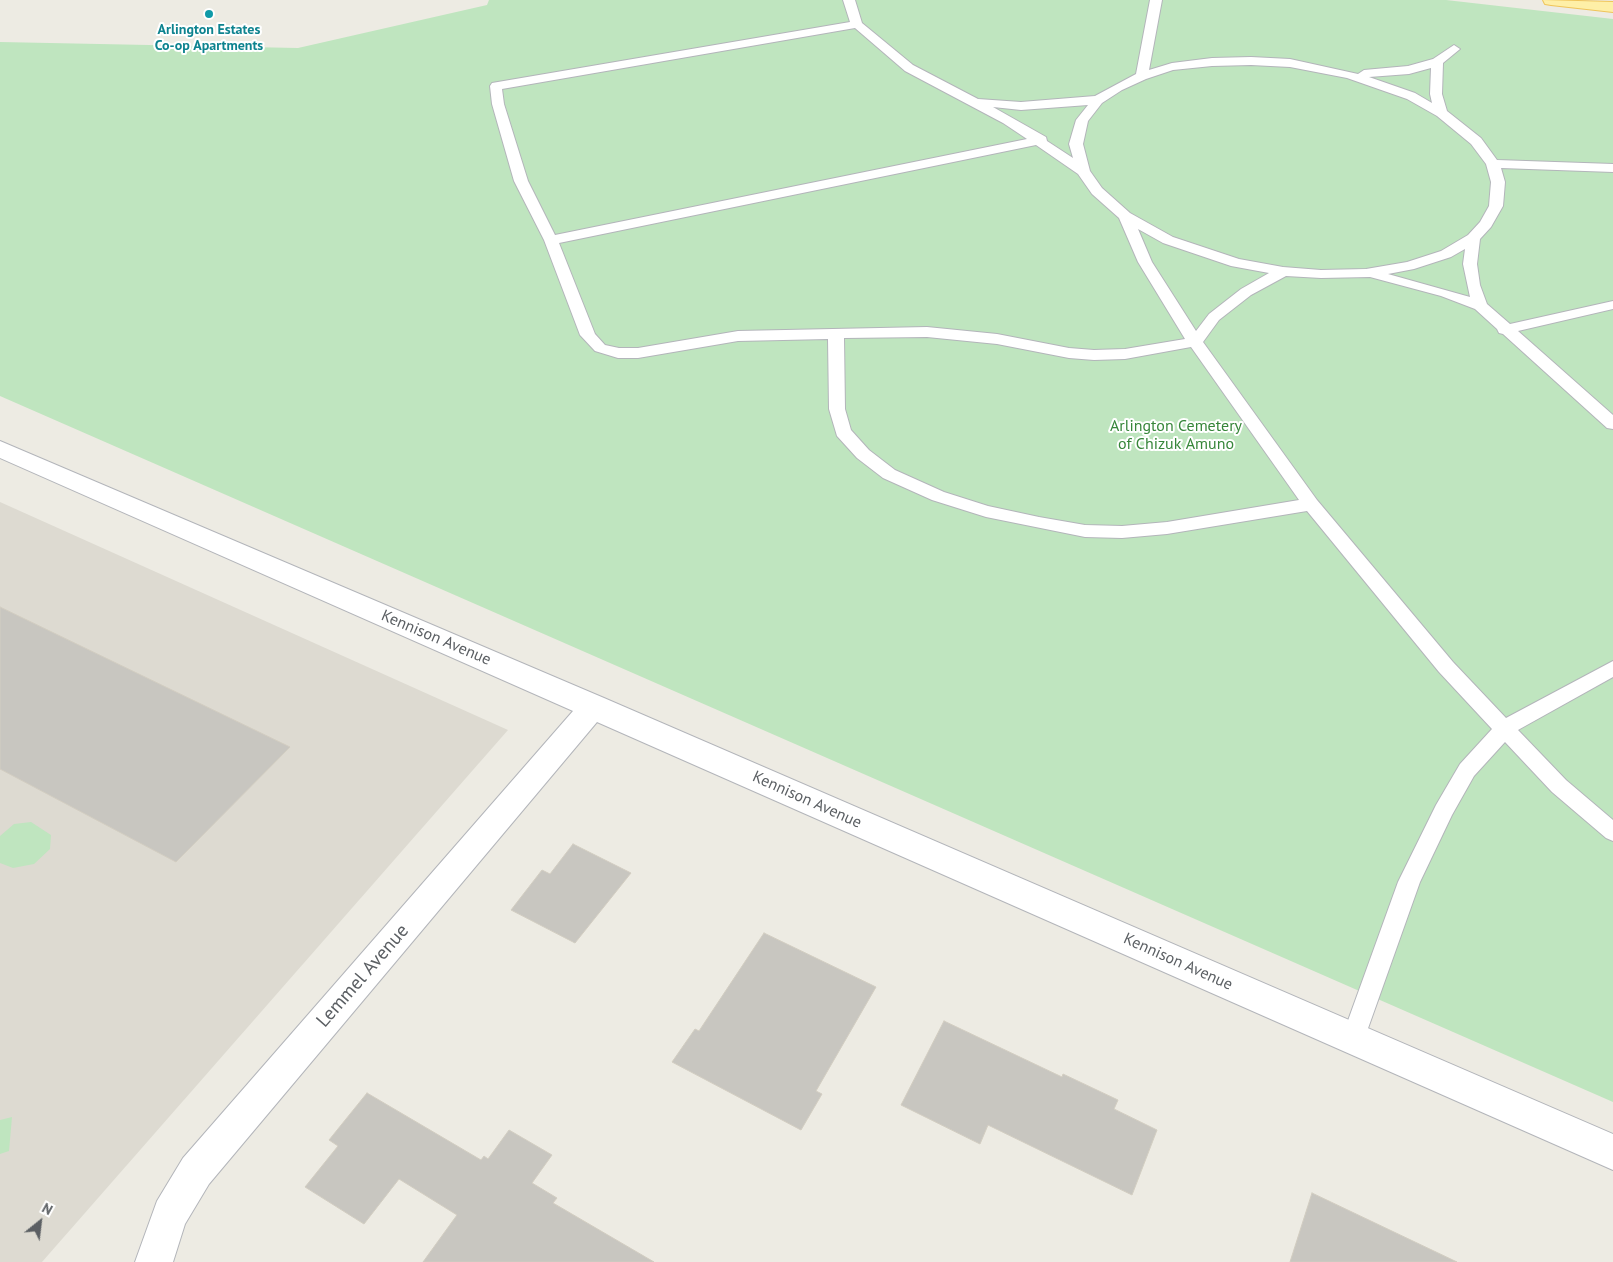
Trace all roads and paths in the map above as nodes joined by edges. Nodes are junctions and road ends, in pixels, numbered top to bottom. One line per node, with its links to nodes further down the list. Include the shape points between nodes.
1 (849, 0): 5 (lane)
2 (1156, 0): 9 (lane)
3 (1551, 0): 4 (main road)
4 (1613, 7)
5 (857, 24): 11 (lane, via 909,68); 19 (lane, via 496,86 498,104 521,181)
6 (1454, 49): 7 (lane)
7 (1437, 62): 8 (lane, via 1384,74); 12 (lane, via 1436,94)
8 (1350, 75): 9 (lane, via 1251,61 1172,67); 12 (lane, via 1410,96)
9 (1142, 76): 10 (lane)
10 (1098, 100): 11 (lane, via 1022,106); 16 (lane, via 1082,120 1076,144)
11 (974, 101): 13 (lane)
12 (1441, 112): 14 (lane, via 1476,141)
13 (1041, 140): 16 (lane); 19 (lane)
14 (1493, 164): 15 (lane); 18 (lane, via 1498,182 1496,206 1486,224)
15 (1613, 168)
16 (1083, 171): 17 (lane, via 1097,191)
17 (1125, 216): 20 (lane, via 1168,240 1197,251); 26 (lane, via 1146,262)
18 (1472, 238): 21 (lane, via 1446,254 1409,266); 23 (lane, via 1470,264)
19 (551, 240): 25 (lane, via 588,336 600,348 618,354 738,336)
20 (1283, 271): 21 (lane, via 1321,274); 26 (lane, via 1246,292 1214,317)
21 (1366, 272): 23 (lane, via 1437,290)
22 (1613, 305): 24 (lane)
23 (1480, 306): 24 (lane)
24 (1504, 330): 27 (lane)
25 (836, 334): 26 (lane, via 927,332 997,339 1094,355 1126,354); 29 (lane, via 837,409 843,432 863,454 889,474 938,496 1039,523 1085,531 1122,532 1167,528)
26 (1195, 342): 29 (lane)
27 (1613, 424)
28 (0, 449): 31 (street, Kennison Avenue)
29 (1311, 504): 32 (lane, via 1446,667)
30 (1613, 668): 32 (lane)
31 (594, 706): 34 (street, Kennison Avenue); 36 (street, Lemmel Avenue, via 196,1171 170,1214)
32 (1505, 728): 33 (lane, via 1559,786); 34 (lane, via 1467,770 1443,811 1409,882)
33 (1613, 832)
34 (1353, 1040): 35 (street, Kennison Avenue)
35 (1613, 1152)
36 (154, 1260)

